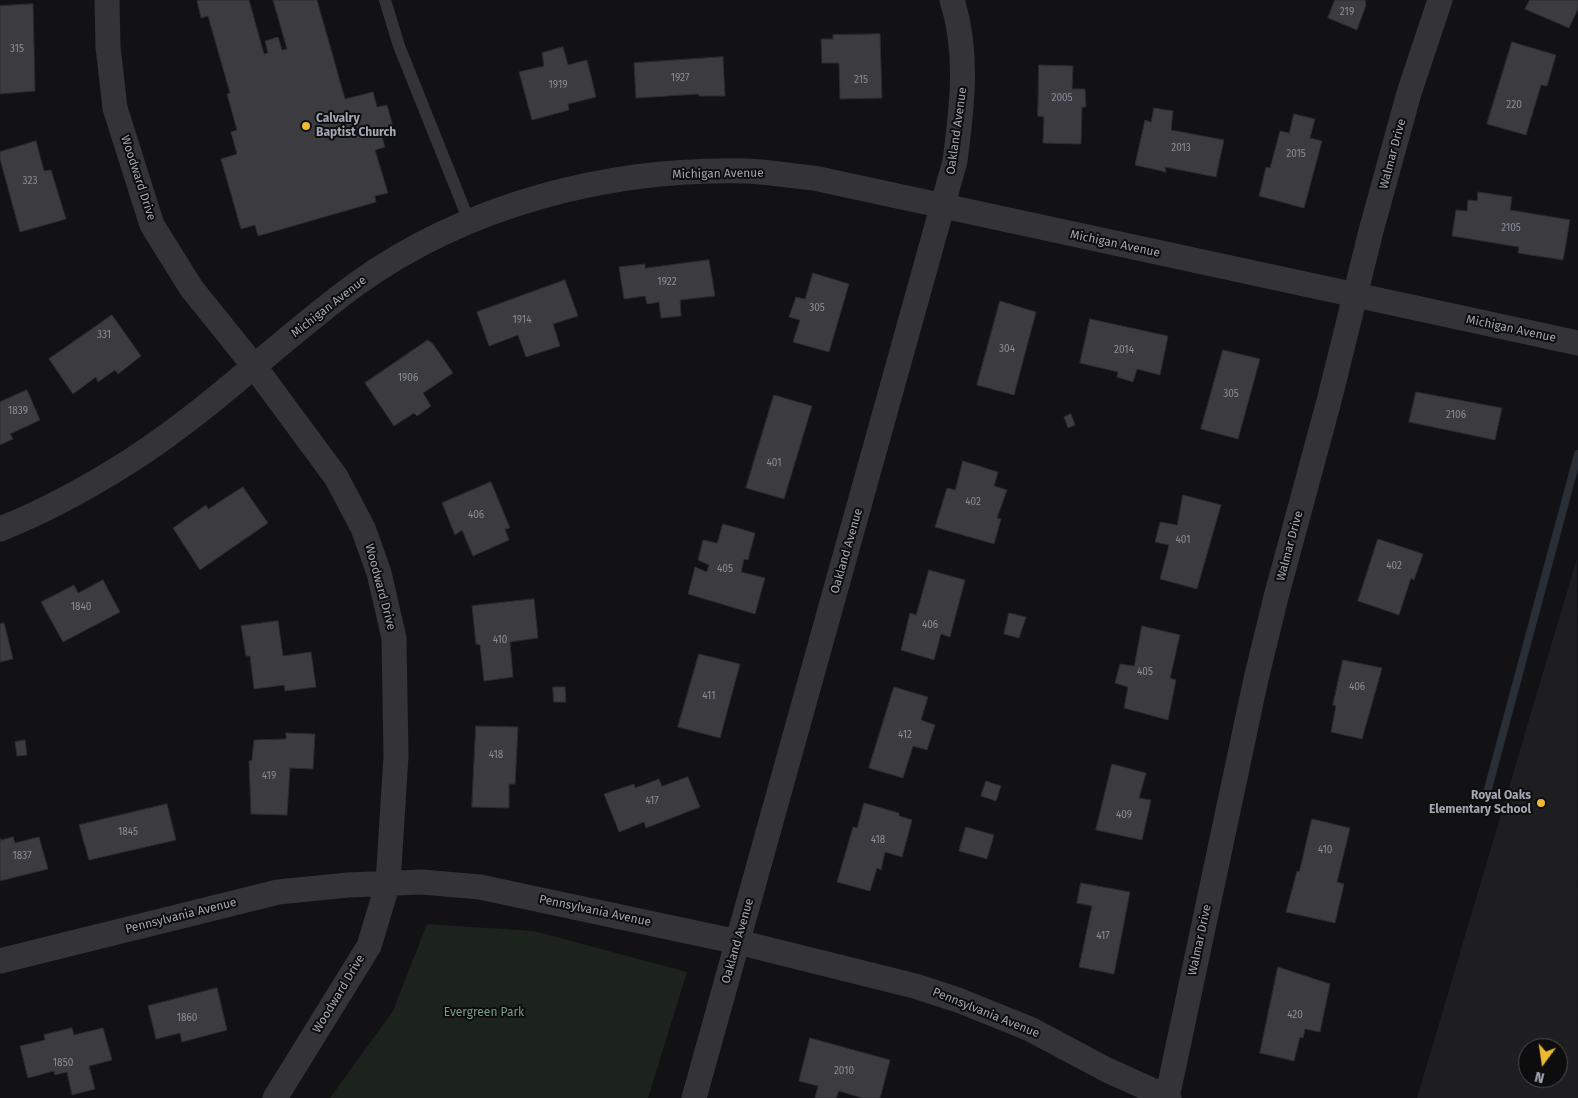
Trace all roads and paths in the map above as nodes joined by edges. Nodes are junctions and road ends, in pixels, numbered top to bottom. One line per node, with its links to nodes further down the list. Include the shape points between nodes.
1 (107, 0): 9 (street, Woodward Drive, via 115,108 152,225 192,289)
2 (385, 0): 6 (lane, via 399,46)
3 (952, 0): 5 (street, Oakland Avenue, via 960,24 964,91 955,161)
4 (1440, 0): 7 (street, Walmar Drive, via 1409,93)
5 (943, 206): 6 (street, Michigan Avenue, via 814,178 746,171 682,173 614,180 538,197); 7 (street, Michigan Avenue); 12 (street, Oakland Avenue)
6 (469, 221): 9 (street, Michigan Avenue, via 414,248 356,285)
7 (1355, 297): 8 (street, Michigan Avenue); 16 (street, Walmar Drive, via 1256,679)
8 (1578, 343)
9 (254, 366): 10 (street, Michigan Avenue, via 132,460 65,500); 11 (street, Woodward Drive, via 336,477 363,528 379,573 394,638 396,756)
10 (0, 529)
11 (388, 883): 12 (street, Pennsylvania Avenue, via 480,887); 13 (street, Pennsylvania Avenue, via 278,892); 14 (street, Woodward Drive, via 369,946)
12 (738, 942): 15 (street, Oakland Avenue); 16 (street, Pennsylvania Avenue, via 915,986 958,1000 1030,1029)
13 (0, 961)
14 (276, 1098)
15 (694, 1098)
16 (1168, 1098)

